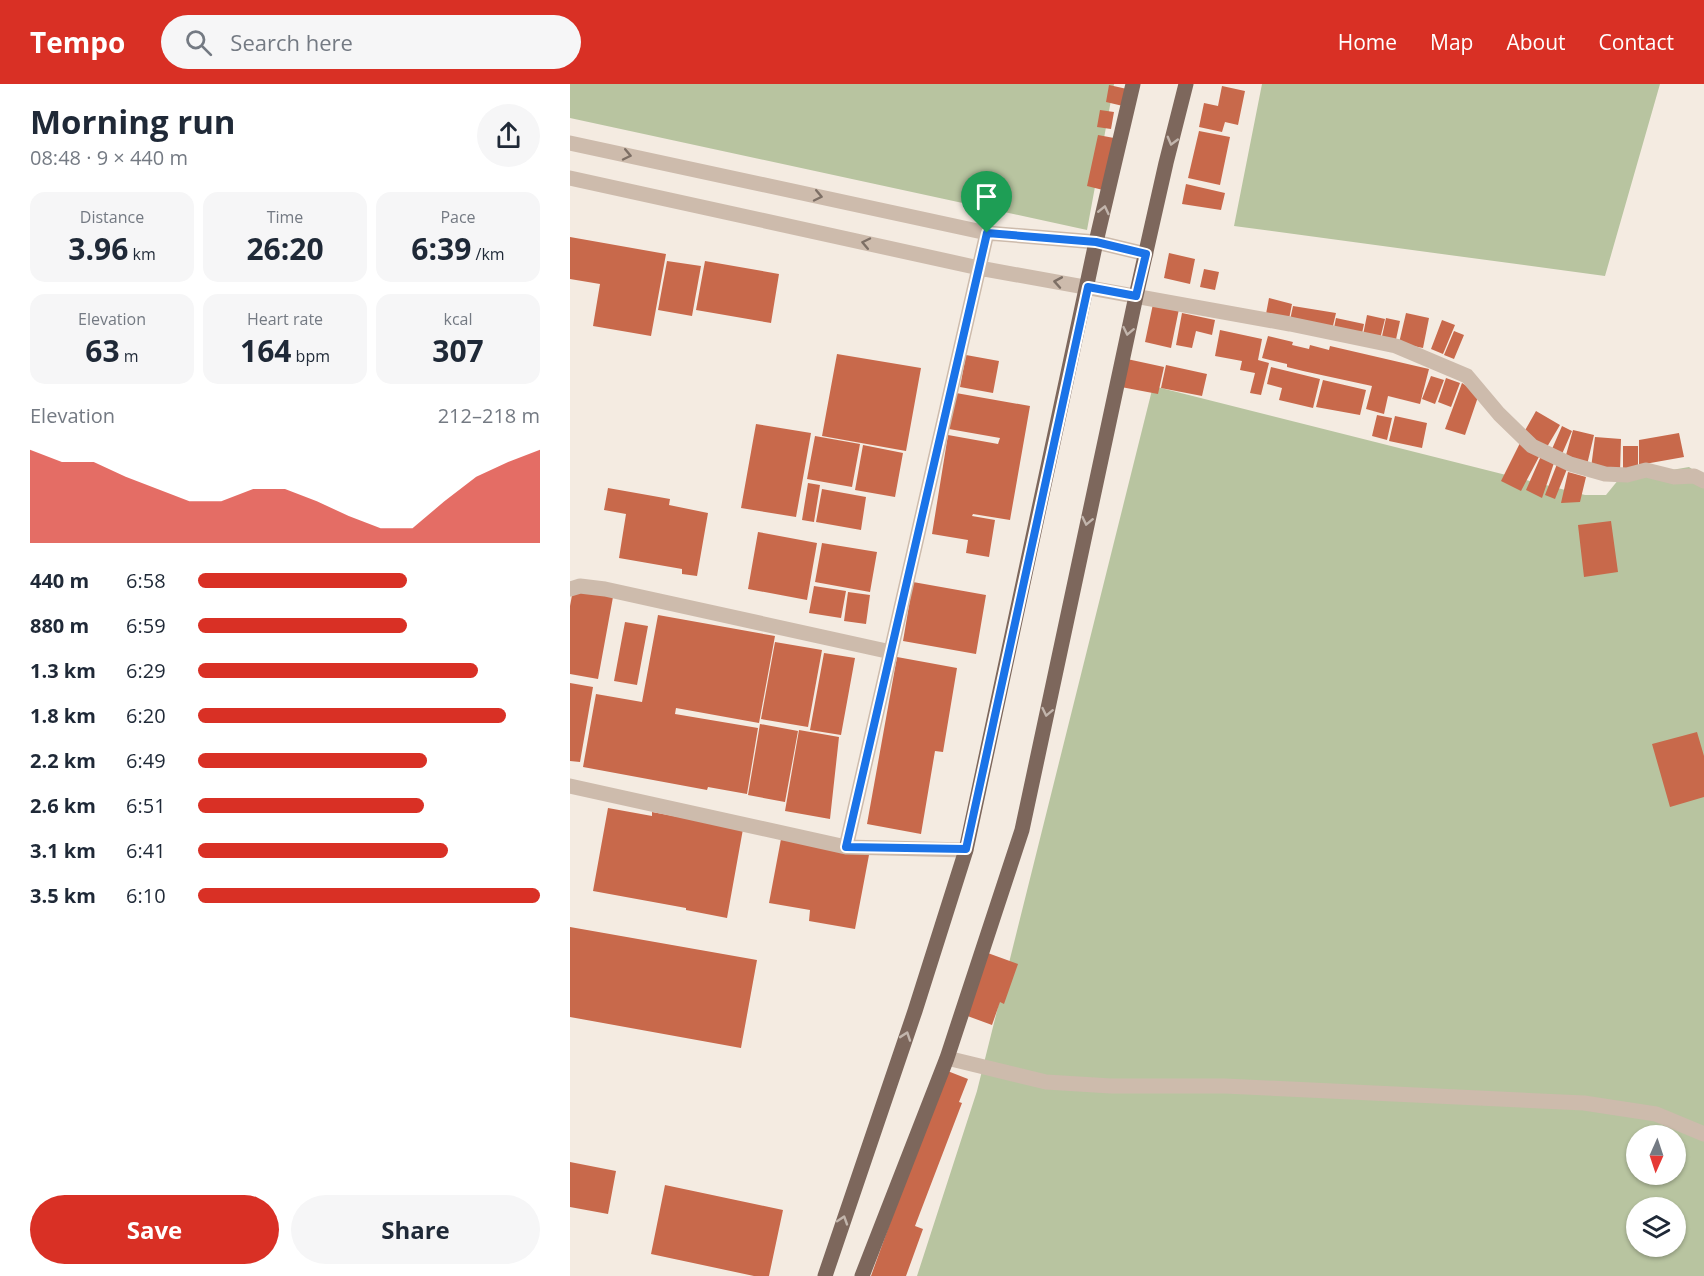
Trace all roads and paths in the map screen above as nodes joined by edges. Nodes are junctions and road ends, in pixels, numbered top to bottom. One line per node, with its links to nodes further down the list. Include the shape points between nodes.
1 (1133, 84): 6 (main road, one-way to 1)
2 (1186, 84): 7 (main road, one-way to 7)
3 (570, 143): 5 (street, one-way to 5)
4 (570, 178): 8 (street, one-way to 4)
5 (987, 233): 6 (street); 8 (street)
6 (1096, 242): 7 (street); 9 (main road)
7 (1146, 254): 10 (main road)
8 (979, 268): 9 (street, one-way to 8); 13 (street)
9 (1088, 287): 10 (street); 16 (main road)
10 (1136, 296): 11 (street, via 1396,346 1467,376 1532,446 1570,464 1605,474 1627,475 1646,470); 17 (main road, one-way to 17, via 1022,830)
11 (1704, 481)
12 (570, 590): 13 (street, via 580,586 605,589)
13 (891, 652): 15 (street)
14 (570, 786): 15 (street)
15 (846, 847): 16 (street)
16 (966, 849): 19 (main road, one-way to 16)
17 (947, 1059): 18 (street, via 1046,1082 1101,1086 1225,1086 1584,1103 1656,1114); 20 (main road)
18 (1704, 1134)
19 (825, 1276)
20 (862, 1276)

